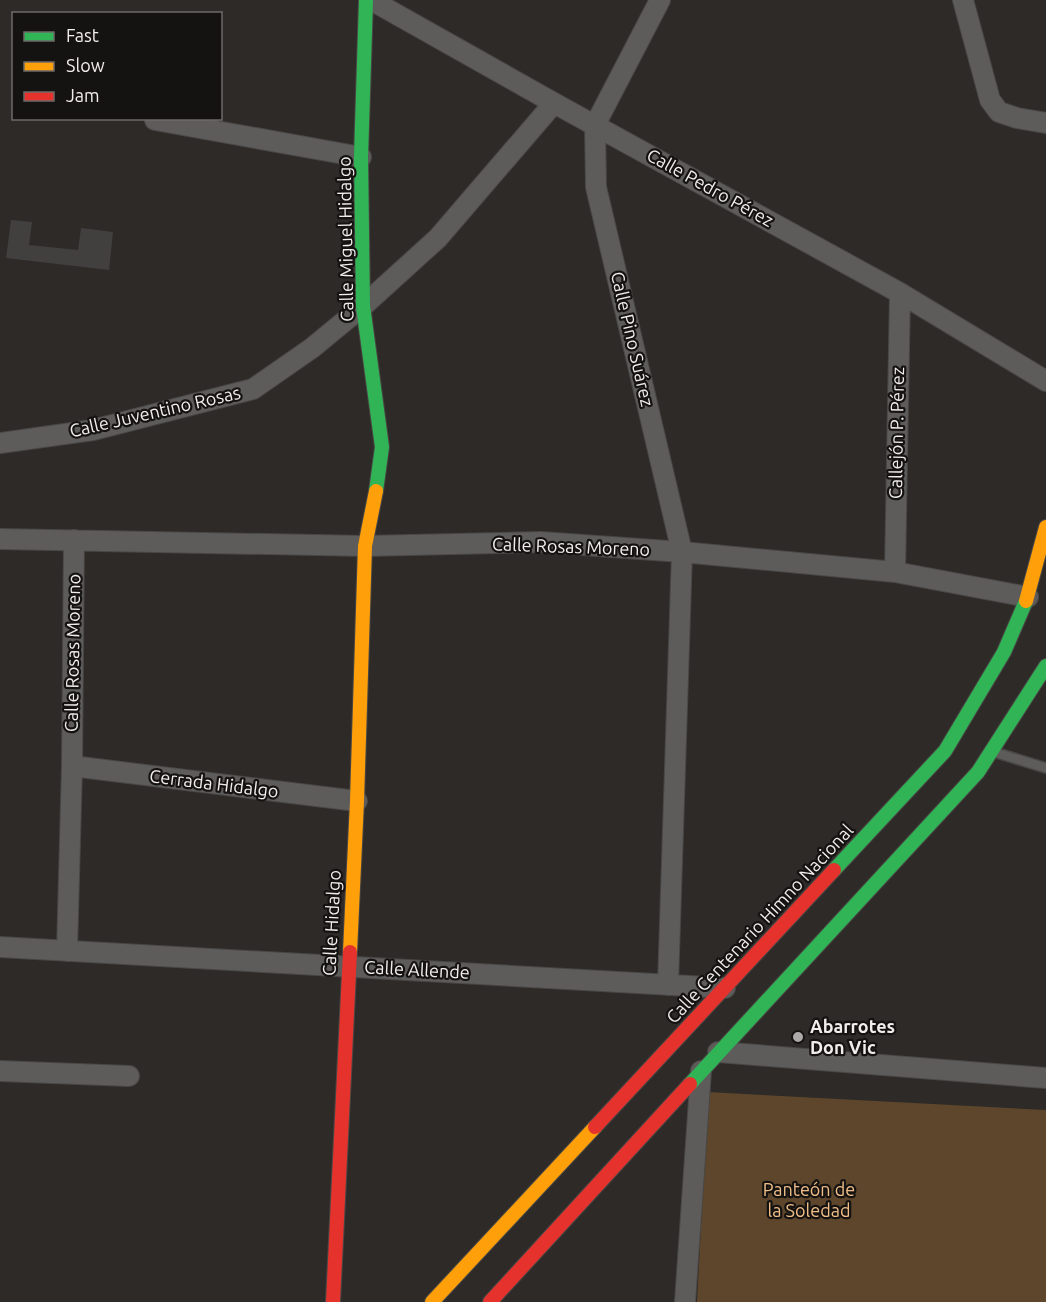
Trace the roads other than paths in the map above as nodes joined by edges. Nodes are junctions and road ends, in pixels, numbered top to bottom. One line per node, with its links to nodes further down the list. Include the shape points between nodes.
1 (366, 0): 9 (main road, Calle Miguel Hidalgo)
2 (371, 0): 5 (street, Calle Pedro Pérez)
3 (660, 0): 8 (street)
4 (963, 0): 7 (street, via 990,100 999,112)
5 (554, 103): 8 (street, Calle Pedro Pérez); 11 (street, Calle Juventino Rosas, via 438,238)
6 (155, 120): 9 (street)
7 (1046, 123)
8 (595, 125): 10 (street, Calle Pedro Pérez); 18 (street, Calle Pino Suárez, via 596,187)
9 (361, 157): 11 (main road, Calle Miguel Hidalgo)
10 (900, 293): 12 (street, Calle Pedro Pérez); 19 (street, Callejón P. Pérez)
11 (363, 306): 13 (street, Calle Juventino Rosas, via 254,389 93,430); 17 (main road, Calle Miguel Hidalgo, via 382,447)
12 (1046, 381)
13 (0, 443)
14 (1046, 527): 20 (main road, Calle Centenario Himno Nacional)
15 (0, 539): 16 (street, Calle Rosas Moreno)
16 (74, 540): 17 (street, Calle Rosas Moreno); 23 (street, Calle Rosas Moreno)
17 (365, 546): 18 (street, Calle Rosas Moreno, via 541,542); 25 (main road, Calle Hidalgo)
18 (682, 552): 19 (street, Calle Rosas Moreno); 29 (street, Calle Pino Suárez)
19 (895, 572): 20 (street, Calle Rosas Moreno)
20 (1028, 597): 30 (main road, Calle Centenario Himno Nacional, via 1004,652 945,751)
21 (1046, 666): 22 (main road)
22 (991, 751): 24 (lane); 31 (main road, via 978,772)
23 (72, 766): 25 (street, Cerrada Hidalgo); 27 (street, Calle Rosas Moreno)
24 (1046, 768)
25 (357, 801): 28 (main road, Calle Hidalgo)
26 (0, 947): 27 (street, Calle Allende)
27 (67, 951): 28 (street, Calle Allende)
28 (348, 966): 29 (street, Calle Allende); 36 (main road, Calle Hidalgo)
29 (668, 985): 30 (street, Calle Allende)
30 (725, 988): 37 (main road, Calle Centenario Himno Nacional)
31 (718, 1052): 33 (main road); 35 (street)
32 (0, 1071): 34 (street)
33 (701, 1071): 38 (main road); 39 (street)
34 (129, 1076)
35 (1046, 1078)
36 (333, 1302)
37 (432, 1302)
38 (490, 1302)
39 (686, 1302)

